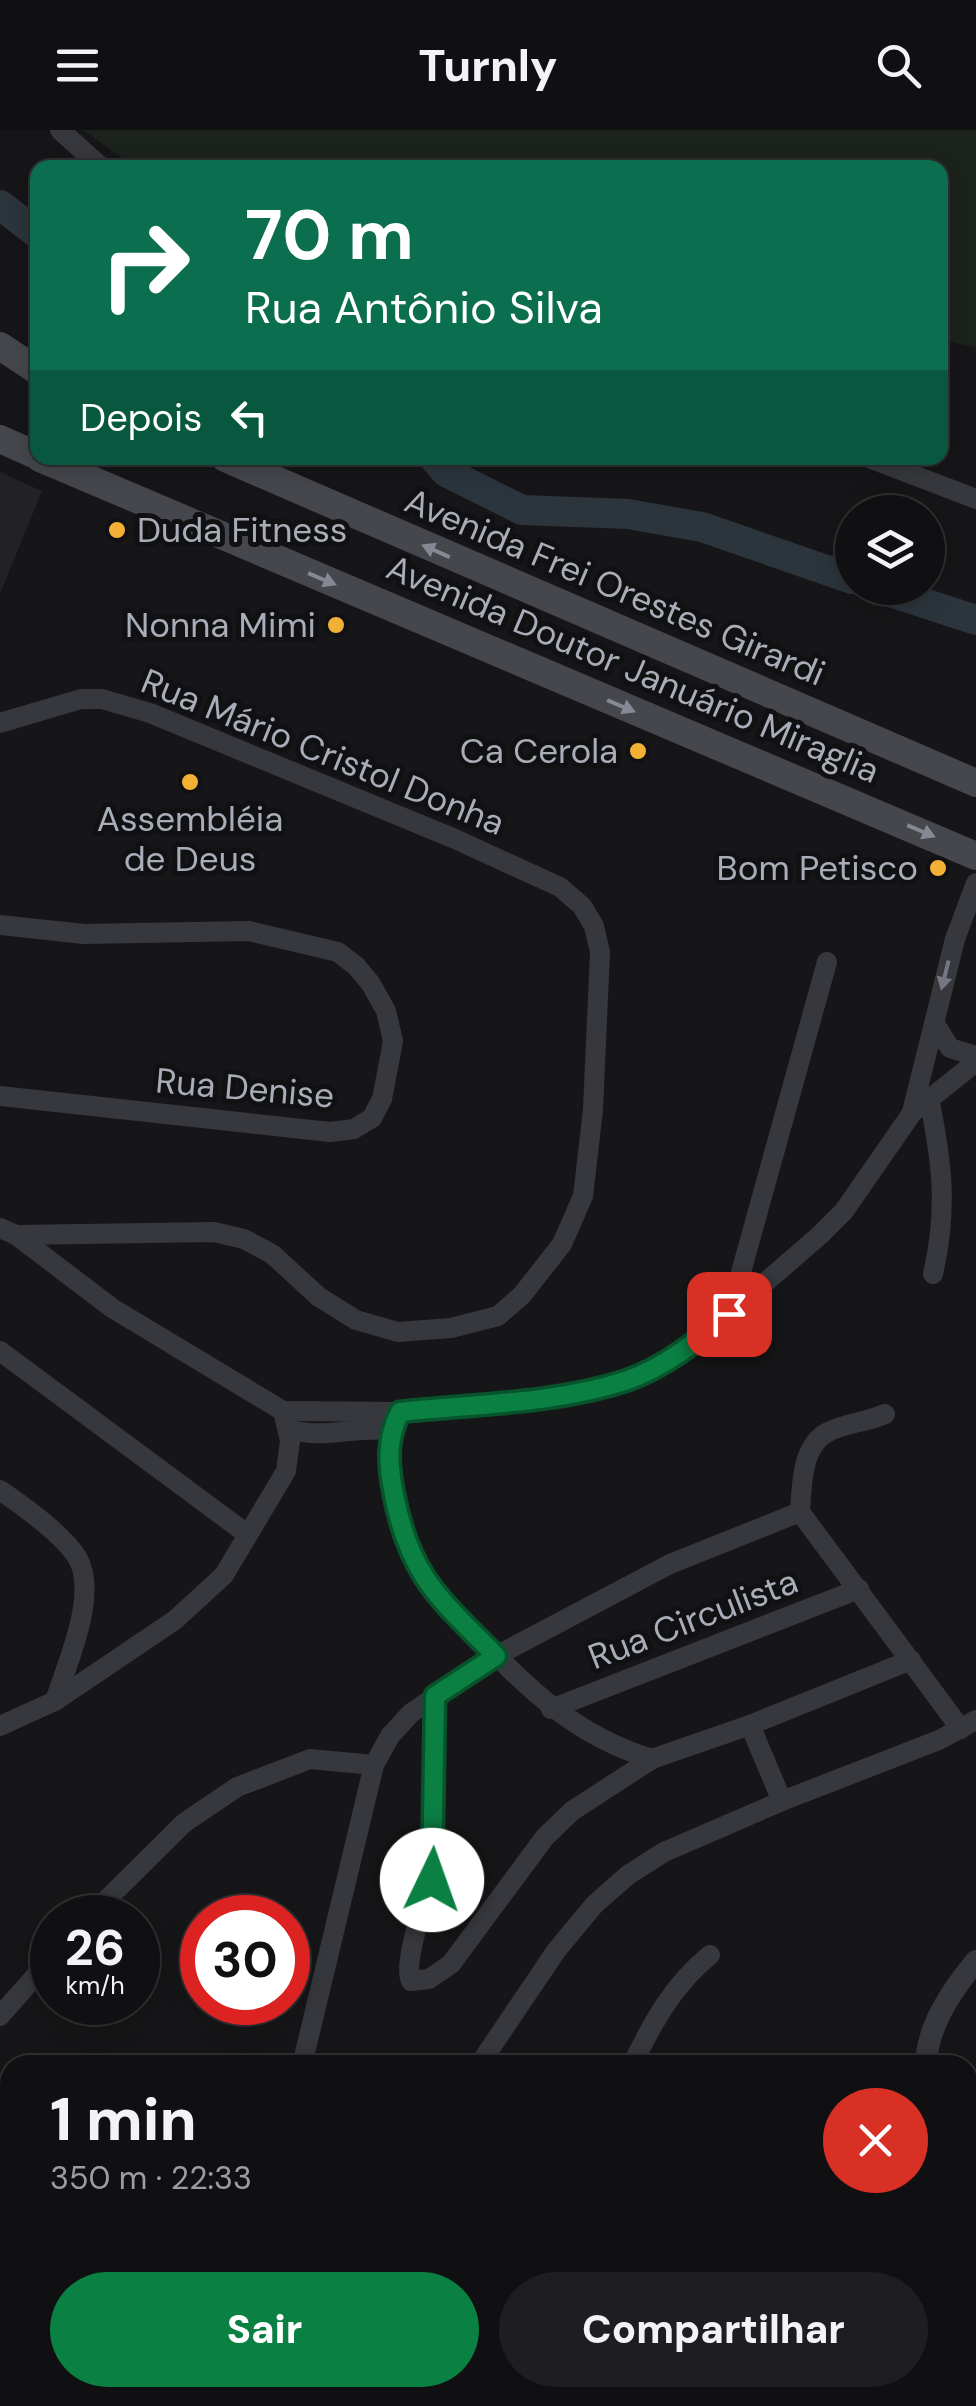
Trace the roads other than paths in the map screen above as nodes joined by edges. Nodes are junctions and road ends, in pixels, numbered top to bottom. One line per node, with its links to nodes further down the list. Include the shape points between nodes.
1 (60, 130): 2 (street)
2 (93, 160)
3 (0, 346): 4 (main road)
4 (20, 368)
5 (2, 441): 6 (main road, Avenida Doutor Januário Miraglia)
6 (30, 453)
7 (58, 465): 13 (main road, Avenida Doutor Januário Miraglia, one-way to 13)
8 (241, 465): 12 (main road, Avenida Frei Orestes Girardi, one-way to 8)
9 (886, 465): 10 (street)
10 (976, 499)
11 (0, 723): 22 (street, Rua Mário Cristol Donha, via 81,698 150,713 560,887 588,916 600,952 583,1196 562,1244 498,1316 398,1332 356,1320 272,1254 214,1232)
12 (976, 784)
13 (976, 856)
14 (976, 883): 17 (street, one-way to 17, via 954,939)
15 (0, 924): 19 (street, Rua Denise, via 84,934 249,931 338,952 371,984 392,1042 382,1100 372,1118 354,1129)
16 (827, 962): 24 (street)
17 (934, 1024): 18 (street, via 950,1048); 21 (street)
18 (976, 1059): 20 (street)
19 (0, 1096)
20 (929, 1098): 21 (street); 23 (street, via 944,1197)
21 (912, 1113): 24 (street, via 844,1211)
22 (8, 1232): 27 (street)
23 (934, 1274)
24 (729, 1314): 28 (street, via 694,1344 627,1380)
25 (0, 1351): 33 (street)
26 (885, 1414): 32 (street, via 814,1442)
27 (285, 1420): 28 (street); 29 (street); 30 (street)
28 (395, 1421): 29 (street); 35 (street, via 388,1448 391,1481 412,1560)
29 (323, 1436): 30 (street)
30 (286, 1472): 33 (street)
31 (4, 1500): 38 (street, via 79,1560 84,1606)
32 (800, 1512): 34 (street); 35 (street, via 670,1564)
33 (246, 1534): 38 (street, via 224,1576 175,1620)
34 (859, 1589): 36 (street); 39 (street, Rua Circulista)
35 (496, 1656): 37 (street); 39 (street)
36 (911, 1660): 40 (street); 41 (street)
37 (435, 1696): 43 (street, via 435,1855 407,1966 412,1981 451,1964 545,1836); 44 (street, via 390,1736)
38 (55, 1701): 42 (street)
39 (551, 1709): 43 (street, via 607,1742)
40 (969, 1724): 45 (street)
41 (750, 1725): 43 (street); 45 (street)
42 (0, 1726)
43 (652, 1758)
44 (374, 1765): 46 (street, via 310,1759 237,1787 184,1823); 51 (street)
45 (782, 1801): 52 (street, via 664,1852 594,1904)
46 (111, 1895)
47 (710, 1955): 53 (street, via 684,1977)
48 (970, 1968): 54 (street, via 936,2022)
49 (30, 1982): 50 (street)
50 (0, 2016)
51 (304, 2055)
52 (486, 2055)
53 (637, 2055)
54 (926, 2055)

